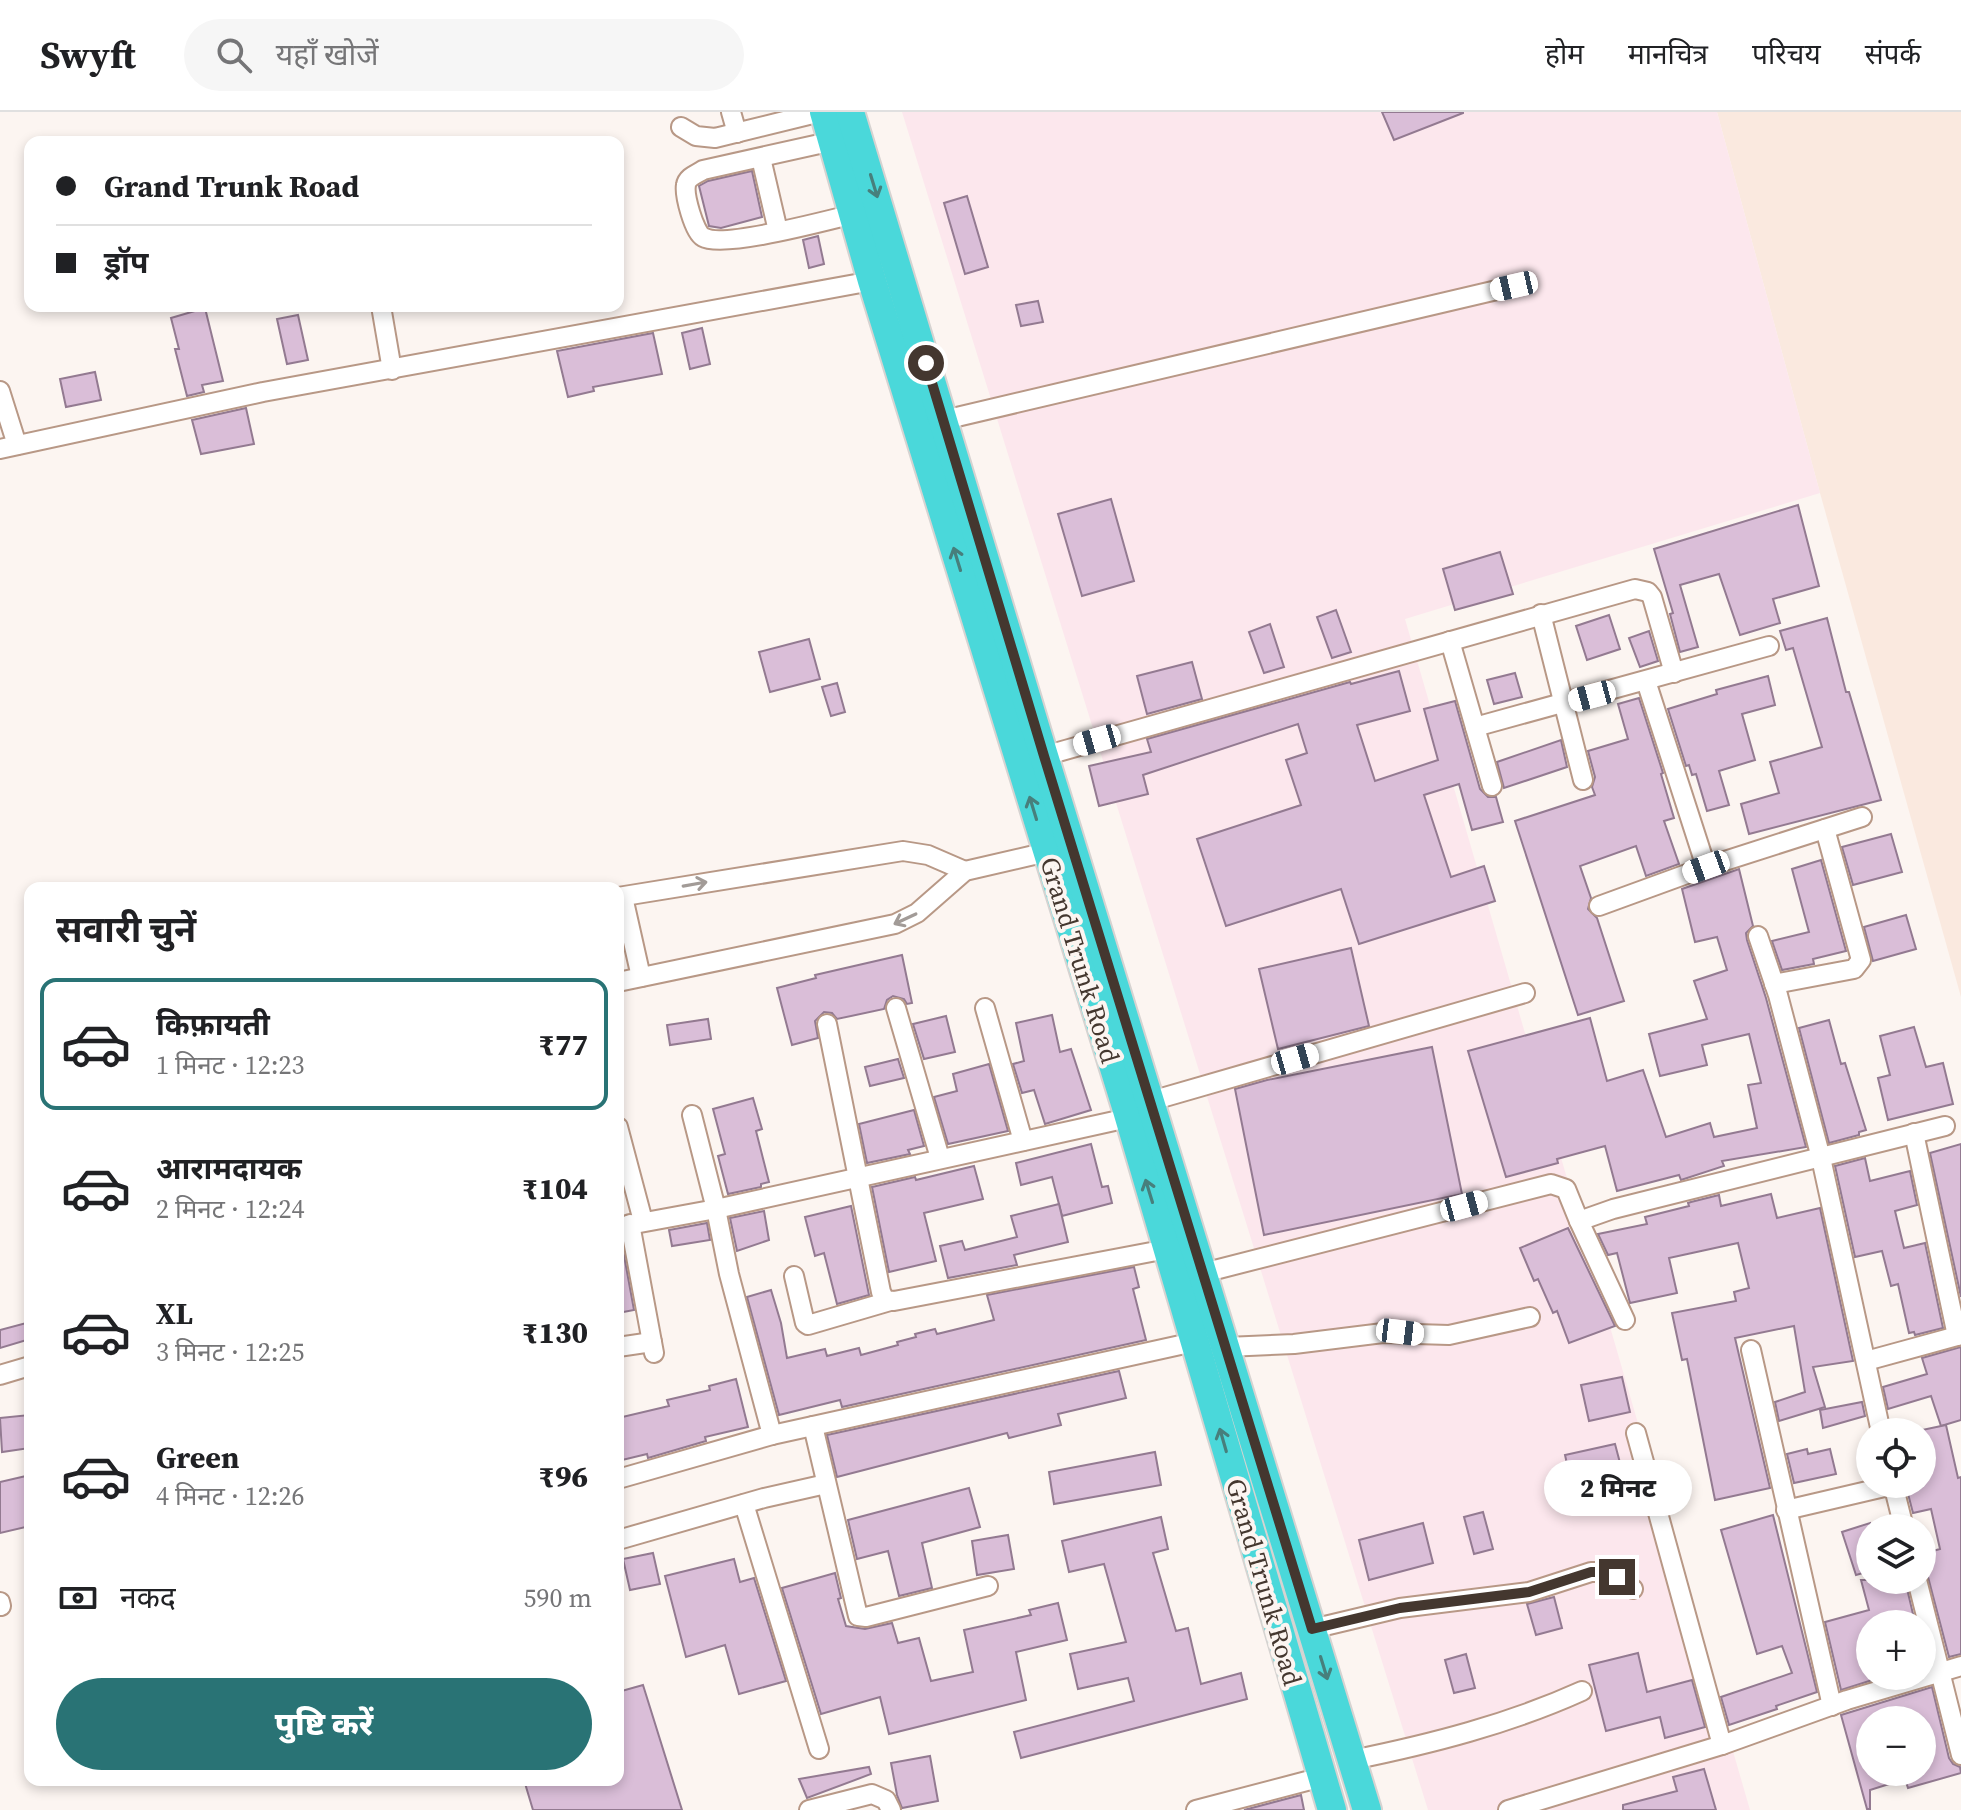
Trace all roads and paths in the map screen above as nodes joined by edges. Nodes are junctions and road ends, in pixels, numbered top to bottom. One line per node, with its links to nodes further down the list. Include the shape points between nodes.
1 (731, 112): 5 (street)
2 (822, 112): 5 (street); 6 (highway, Grand Trunk Road)
3 (850, 112): 15 (highway, Grand Trunk Road, one-way to 15)
4 (681, 127): 5 (street, via 696,136)
5 (737, 133)
6 (833, 141): 7 (street); 8 (highway, Grand Trunk Road)
7 (761, 158): 9 (street); 9 (street, via 703,170 690,177 686,195 695,228 703,237)
8 (854, 214): 9 (street); 10 (highway, Grand Trunk Road)
9 (778, 231)
10 (872, 281): 13 (street); 29 (highway, Grand Trunk Road, one-way to 10)
11 (1514, 286): 15 (street)
12 (382, 312): 13 (street)
13 (392, 370): 16 (street)
14 (0, 391): 16 (street)
15 (944, 420): 24 (highway, Grand Trunk Road)
16 (8, 447)
17 (1541, 614): 18 (street); 20 (street, via 1642,589 1652,597); 22 (street)
18 (1450, 641): 23 (street); 24 (street)
19 (1769, 646): 20 (street)
20 (1674, 673): 21 (street)
21 (1646, 681): 22 (street); 30 (street)
22 (1565, 703): 23 (street); 25 (street)
23 (1475, 727): 26 (street)
24 (1044, 756): 43 (highway, Grand Trunk Road)
25 (1583, 780)
26 (1492, 786)
27 (1862, 817): 28 (street)
28 (1825, 829): 30 (street); 38 (street, via 1861,960 1854,969)
29 (1047, 852): 31 (street); 45 (highway, Grand Trunk Road)
30 (1706, 867): 33 (street)
31 (965, 871): 32 (street, one-way to 31, via 903,851); 36 (street, one-way to 36, via 917,913 895,924)
32 (624, 896)
33 (1599, 906)
34 (624, 912): 36 (street)
35 (1758, 936): 38 (street)
36 (641, 977): 37 (street)
37 (624, 981)
38 (1774, 984): 50 (street)
39 (1525, 993): 43 (street)
40 (896, 1008): 49 (street)
41 (985, 1008): 48 (street)
42 (827, 1024): 52 (street)
43 (1151, 1101): 57 (highway, Grand Trunk Road)
44 (692, 1115): 53 (street)
45 (1128, 1118): 48 (street); 56 (highway, Grand Trunk Road, one-way to 45)
46 (1945, 1126): 47 (street)
47 (1914, 1133): 50 (street); 62 (street)
48 (1023, 1141): 49 (street)
49 (940, 1158): 52 (street)
50 (1821, 1158): 54 (street); 67 (street)
51 (624, 1176): 55 (street)
52 (859, 1176): 53 (street); 59 (street, via 881,1292)
53 (716, 1209): 55 (street); 73 (street)
54 (1579, 1221): 57 (street, via 1566,1189 1551,1184); 61 (street)
55 (630, 1224): 64 (street, via 653,1348)
56 (1167, 1249): 59 (street); 63 (highway, Grand Trunk Road)
57 (1203, 1273): 65 (highway, Grand Trunk Road)
58 (794, 1276): 59 (street, via 808,1325)
59 (890, 1301)
60 (1530, 1317): 65 (street, via 1449,1335 1392,1332)
61 (1625, 1320)
62 (1959, 1335): 67 (street)
63 (1194, 1342): 71 (street); 92 (highway, Grand Trunk Road, one-way to 63)
64 (624, 1347)
65 (1226, 1347): 83 (highway, Grand Trunk Road)
66 (1751, 1350): 78 (street)
67 (1866, 1361): 70 (street)
68 (24, 1368): 69 (street)
69 (0, 1375)
70 (1878, 1418)
71 (813, 1426): 73 (street); 75 (street)
72 (1636, 1433): 88 (street)
73 (772, 1435): 74 (street)
74 (624, 1477)
75 (826, 1484): 77 (street); 80 (street, via 858,1616)
76 (1856, 1494): 78 (street)
77 (744, 1504): 79 (street); 89 (street)
78 (1786, 1510): 87 (street)
79 (624, 1538)
80 (988, 1586)
81 (1633, 1589): 83 (street, via 1607,1572 1591,1572 1529,1592 1400,1608)
82 (1920, 1594): 85 (street)
83 (1312, 1629): 91 (highway, Grand Trunk Road, one-way to 91)
84 (1961, 1666): 85 (street)
85 (1939, 1672): 87 (street); 90 (street)
86 (1582, 1691): 91 (street, via 1438,1741)
87 (1832, 1706): 88 (street)
88 (1722, 1745): 98 (street)
89 (819, 1749)
90 (1961, 1755)
91 (1352, 1760): 97 (highway, Grand Trunk Road)
92 (1322, 1777): 95 (street); 96 (highway, Grand Trunk Road)
93 (809, 1810): 94 (street, via 872,1794 886,1800)
94 (891, 1810)
95 (1196, 1810)
96 (1332, 1810)
97 (1367, 1810)
98 (1508, 1810)

